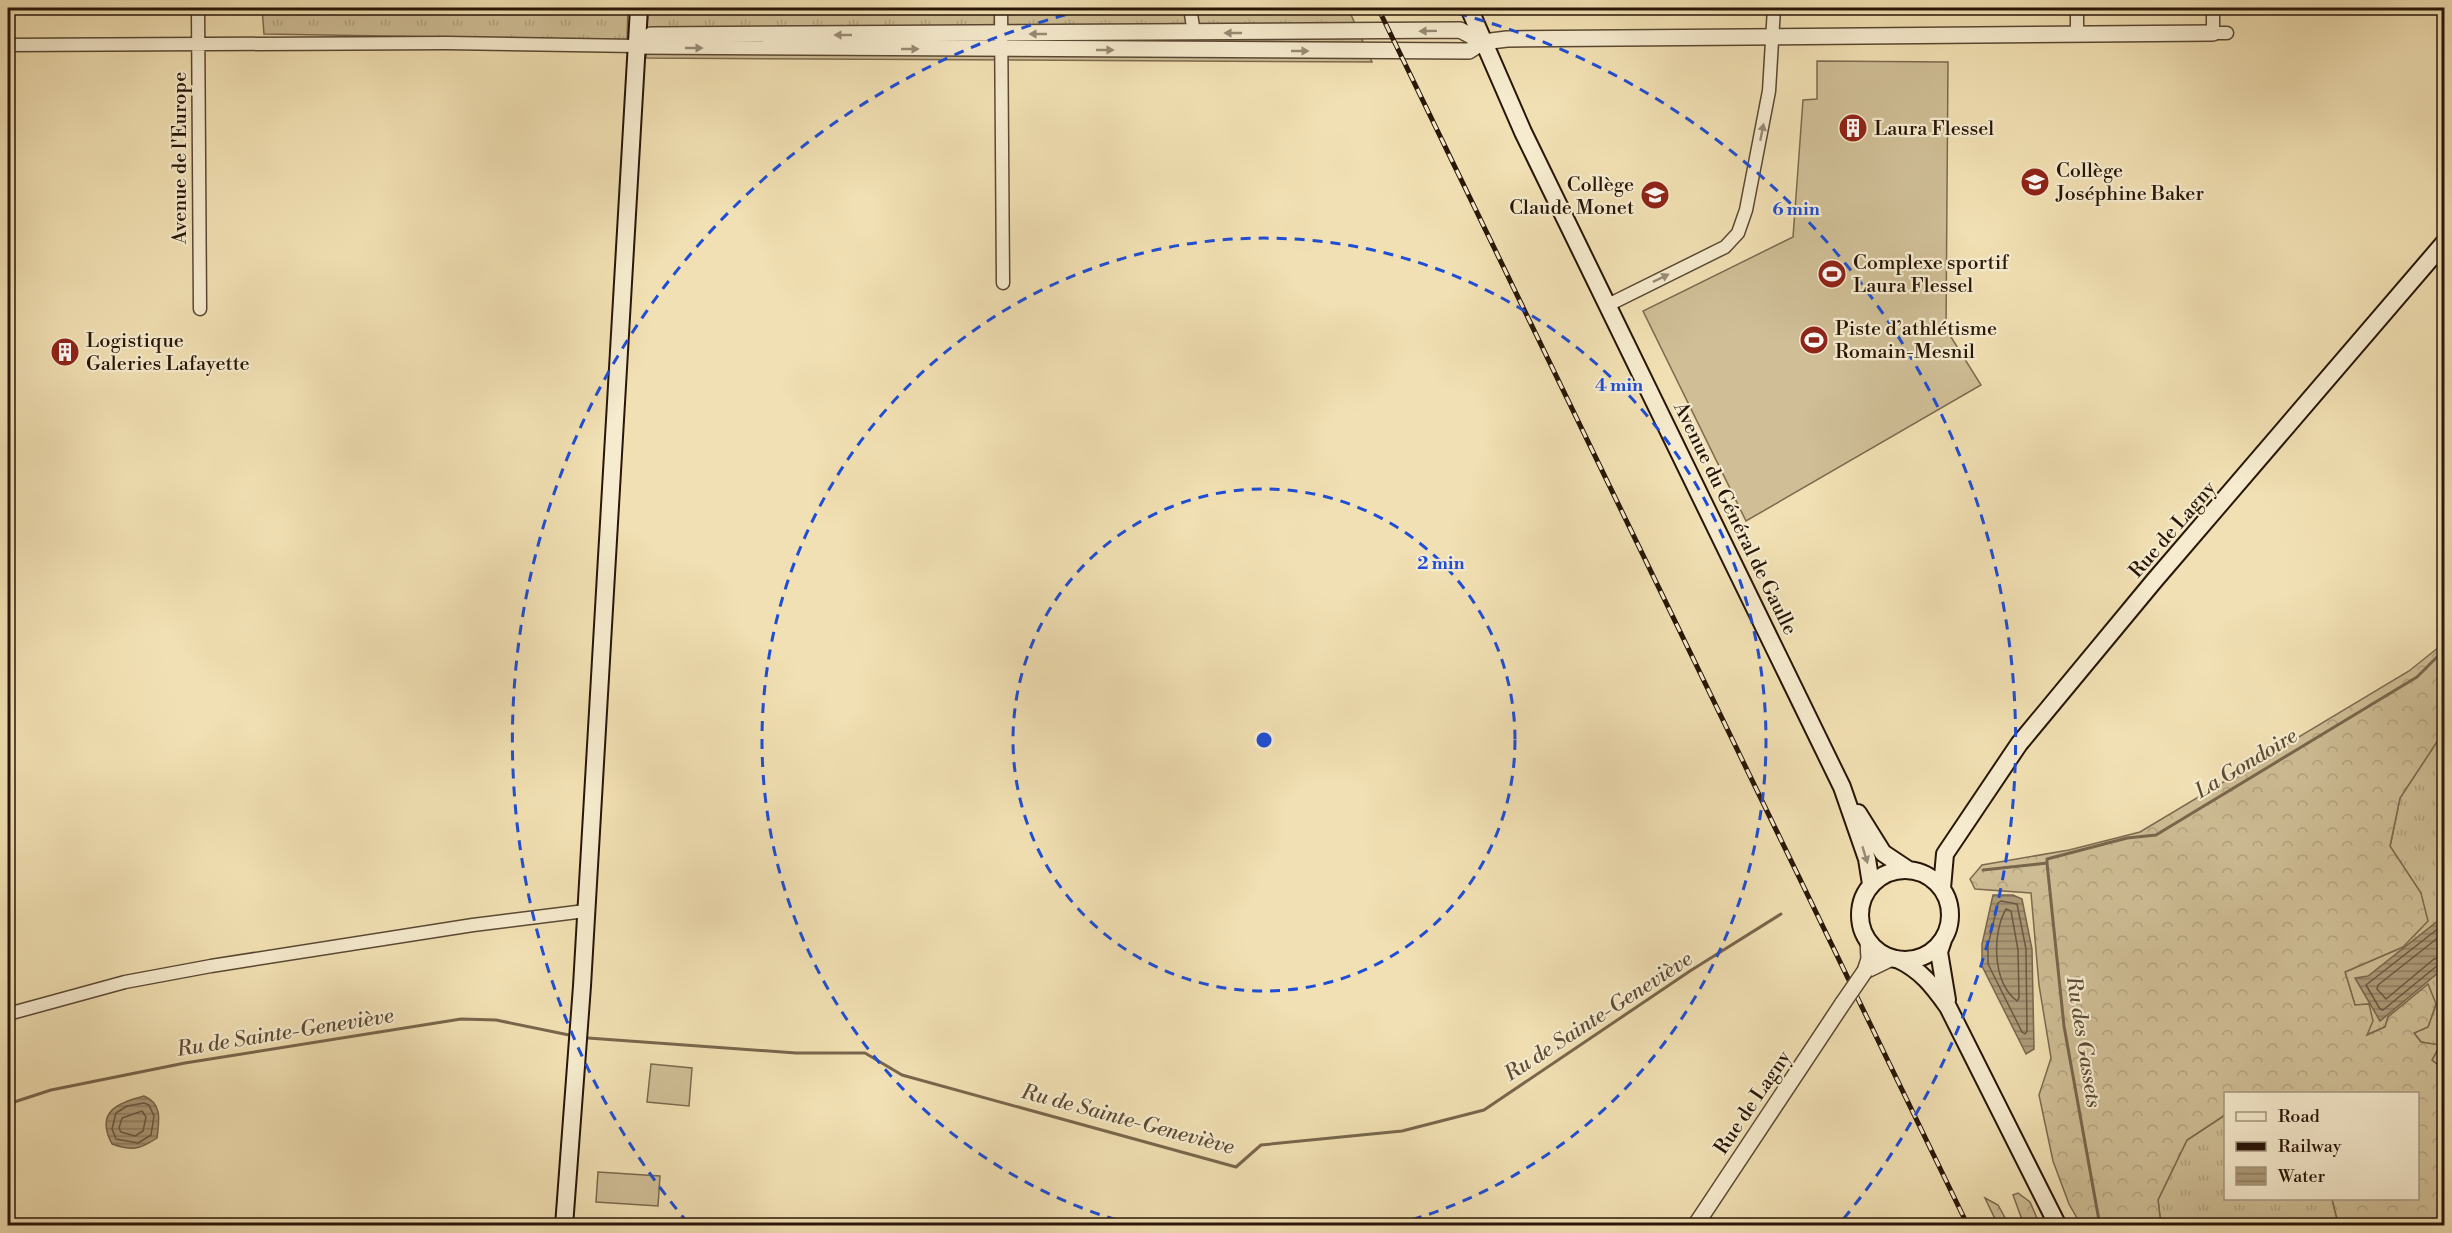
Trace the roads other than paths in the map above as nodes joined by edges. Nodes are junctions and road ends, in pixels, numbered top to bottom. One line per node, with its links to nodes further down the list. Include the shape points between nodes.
1 (198, 8): 16 (street, Avenue de l'Europe)
2 (639, 8): 17 (main road)
3 (1001, 8): 13 (street)
4 (1190, 8): 9 (street)
5 (1469, 8): 14 (main road, Avenue du Général de Gaulle)
6 (1774, 8): 12 (street)
7 (2077, 8): 10 (street)
8 (2212, 8): 11 (street)
9 (1194, 33): 13 (street, one-way to 13); 14 (street, one-way to 9, via 1460,30)
10 (2077, 33): 11 (street); 12 (street)
11 (2220, 33)
12 (1772, 37): 14 (street); 20 (street, one-way to 12, via 1725,247 1738,233 1768,101)
13 (1002, 42): 14 (street, one-way to 14, via 1469,51); 17 (street, via 651,35); 19 (street)
14 (1483, 42): 20 (main road, Avenue du Général de Gaulle)
15 (8, 45): 16 (street)
16 (198, 45): 17 (street); 21 (street, Avenue de l'Europe)
17 (636, 46): 27 (main road)
18 (2445, 243): 23 (main road, Rue de Lagny, via 2019,744)
19 (1003, 282)
20 (1608, 305): 22 (main road, Avenue du Général de Gaulle)
21 (200, 309)
22 (1842, 787): 24 (main road, Avenue du Général de Gaulle, via 1883,853); 25 (main road, Avenue du Général de Gaulle, one-way to 25, via 1867,859)
23 (1945, 854): 24 (main road, Rue de Lagny); 26 (main road, Rue de Lagny)
24 (1911, 870): 25 (main road, via 1887,873); 26 (main road, via 1925,874)
25 (1871, 884): 29 (main road, via 1860,912)
26 (1942, 888): 28 (main road, via 1950,914)
27 (585, 911): 33 (street, via 211,966 124,982); 34 (main road)
28 (1943, 940): 30 (main road, via 1923,956); 32 (main road, via 1939,961)
29 (1868, 941): 30 (main road, via 1879,952); 31 (street)
30 (1895, 959): 31 (street); 32 (main road, via 1922,975)
31 (1865, 971): 35 (street, Rue de Lagny, bridge)
32 (1948, 1007): 36 (main road)
33 (8, 1014)
34 (564, 1226)
35 (1695, 1226)
36 (2058, 1226)

